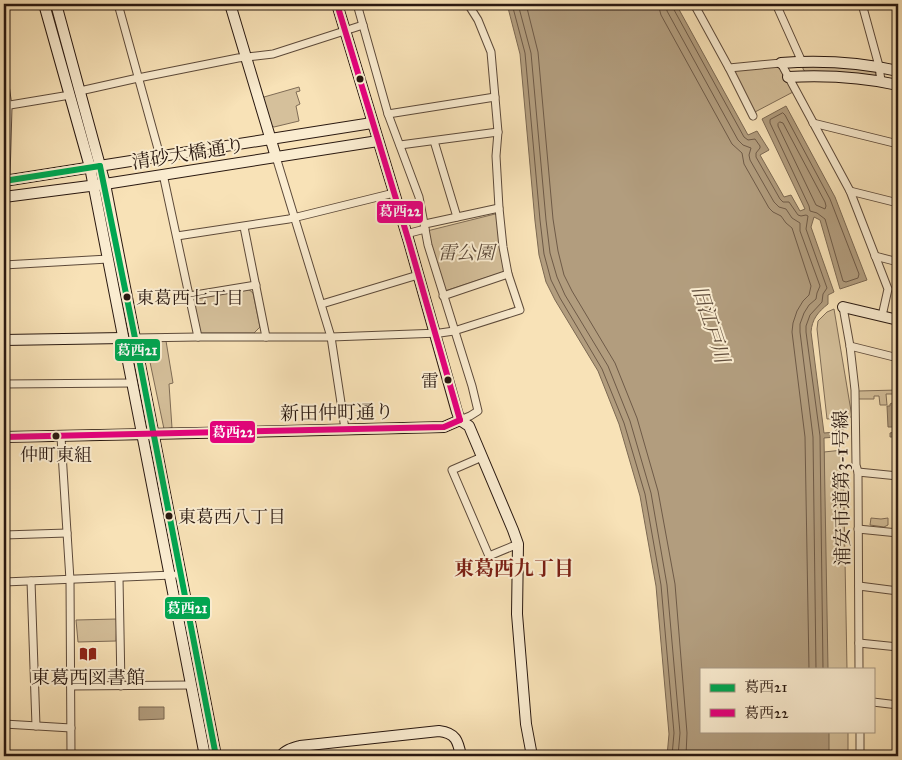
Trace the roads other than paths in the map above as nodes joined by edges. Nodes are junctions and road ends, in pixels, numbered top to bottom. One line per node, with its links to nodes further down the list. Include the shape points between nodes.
1 (44, 4): 25 (street)
2 (56, 4): 24 (street)
3 (118, 4): 21 (street)
4 (337, 4): 12 (street)
5 (357, 4): 11 (street)
6 (468, 4): 26 (street, via 491,52)
7 (694, 4): 17 (street)
8 (776, 4): 14 (street)
9 (862, 4): 16 (street)
10 (233, 5): 13 (street)
11 (363, 25): 12 (street); 28 (street)
12 (345, 31): 13 (street, via 273,54); 30 (street)
13 (246, 57): 21 (street); 33 (street)
14 (802, 62): 15 (street); 16 (street, via 834,61)
15 (781, 63): 17 (street); 19 (street)
16 (879, 66): 18 (street); 22 (street)
17 (729, 68): 29 (street)
18 (898, 71)
19 (788, 76): 22 (street); 31 (street)
20 (4, 77): 27 (street)
21 (138, 78): 24 (street); 38 (street)
22 (880, 81): 23 (street)
23 (898, 85)
24 (80, 91): 40 (street)
25 (70, 95): 27 (street); 40 (street)
26 (495, 97): 28 (street); 32 (street)
27 (6, 107): 42 (street)
28 (388, 114): 37 (street)
29 (753, 116)
30 (372, 123): 33 (street, 清砂大橋通り); 34 (street)
31 (813, 123): 36 (street); 45 (street)
32 (498, 132): 35 (street); 49 (street)
33 (271, 139): 38 (street, 清砂大橋通り); 39 (street)
34 (378, 141): 39 (street, 清砂大橋通り); 46 (street)
35 (434, 141): 37 (street); 50 (street)
36 (898, 144)
37 (400, 146): 52 (street, via 419,197)
38 (160, 156): 40 (street, 清砂大橋通り)
39 (276, 157): 41 (street, 清砂大橋通り); 51 (street)
40 (95, 166): 42 (street, 清砂大橋通り); 43 (street); 44 (street)
41 (163, 174): 43 (street, 清砂大橋通り); 55 (street)
42 (5, 181): 47 (street)
43 (104, 184): 44 (street, 清砂大橋通り); 76 (street)
44 (94, 186): 47 (street, 清砂大橋通り); 58 (street)
45 (850, 191): 48 (street); 57 (street)
46 (394, 193): 51 (street); 54 (street)
47 (4, 197): 56 (street)
48 (898, 203)
49 (499, 208): 50 (street); 61 (street)
50 (457, 217): 52 (street)
51 (295, 218): 53 (street); 66 (street)
52 (425, 226): 54 (street); 65 (street)
53 (244, 227): 55 (street); 63 (street)
54 (406, 234): 62 (street)
55 (176, 236): 64 (street)
56 (4, 248)
57 (875, 256): 59 (street); 68 (street, via 888,290)
58 (108, 260): 60 (street); 75 (street)
59 (898, 262)
60 (4, 265)
61 (508, 274): 65 (street); 70 (street, via 520,310)
62 (418, 275): 66 (street); 71 (street)
63 (256, 286): 64 (street); 73 (street)
64 (189, 296): 72 (street)
65 (443, 296): 70 (street)
66 (322, 304): 74 (street)
67 (843, 307): 68 (street); 78 (street, 浦安市道第3-1号線)
68 (882, 316): 69 (street)
69 (898, 320)
70 (454, 331): 71 (street); 82 (street, via 478,411)
71 (435, 333): 74 (street); 82 (street)
72 (198, 337): 73 (street); 76 (street)
73 (266, 337): 74 (street)
74 (331, 337): 83 (street)
75 (123, 338): 77 (street); 80 (street)
76 (135, 338): 85 (street)
77 (4, 340)
78 (850, 346): 79 (street); 89 (street, 浦安市道第3-1号線)
79 (898, 358)
80 (132, 382): 81 (street); 84 (street)
81 (4, 384)
82 (460, 420): 83 (street, 新田仲町通り, via 444,426); 88 (street, via 469,426)
83 (345, 429): 85 (street, 新田仲町通り)
84 (142, 435): 85 (street, 新田仲町通り); 87 (street, 新田仲町通り); 96 (street)
85 (154, 435): 96 (street)
86 (4, 437): 87 (street, 新田仲町通り)
87 (61, 437): 92 (street)
88 (482, 457): 95 (street); 95 (street, via 452,470 489,556)
89 (858, 472): 90 (street); 91 (street, 浦安市道第3-1号線)
90 (898, 476)
91 (858, 529): 93 (street); 101 (street, 浦安市道第3-1号線)
92 (67, 533): 94 (street); 98 (street)
93 (898, 533)
94 (4, 535)
95 (518, 544): 120 (street, via 517,614 526,724)
96 (175, 575): 97 (street); 106 (street); 117 (street)
97 (119, 578): 98 (street); 108 (street)
98 (70, 580): 99 (street); 107 (street)
99 (32, 581): 100 (street); 112 (street)
100 (4, 582)
101 (859, 586): 102 (street); 103 (street, 浦安市道第3-1号線)
102 (898, 591)
103 (859, 643): 104 (street); 105 (street, 浦安市道第3-1号線)
104 (898, 647)
105 (859, 668)
106 (190, 685): 108 (street); 116 (street)
107 (71, 686): 108 (street); 113 (street)
108 (121, 686)
109 (874, 702): 110 (street)
110 (898, 704)
111 (4, 724): 112 (street)
112 (36, 726): 113 (street)
113 (71, 728): 115 (street)
114 (860, 732): 121 (street)
115 (71, 756)
116 (205, 756)
117 (216, 756)
118 (281, 756): 119 (street, via 300,746 439,731 447,732 456,739)
119 (461, 756)
120 (532, 756)
121 (860, 756)

